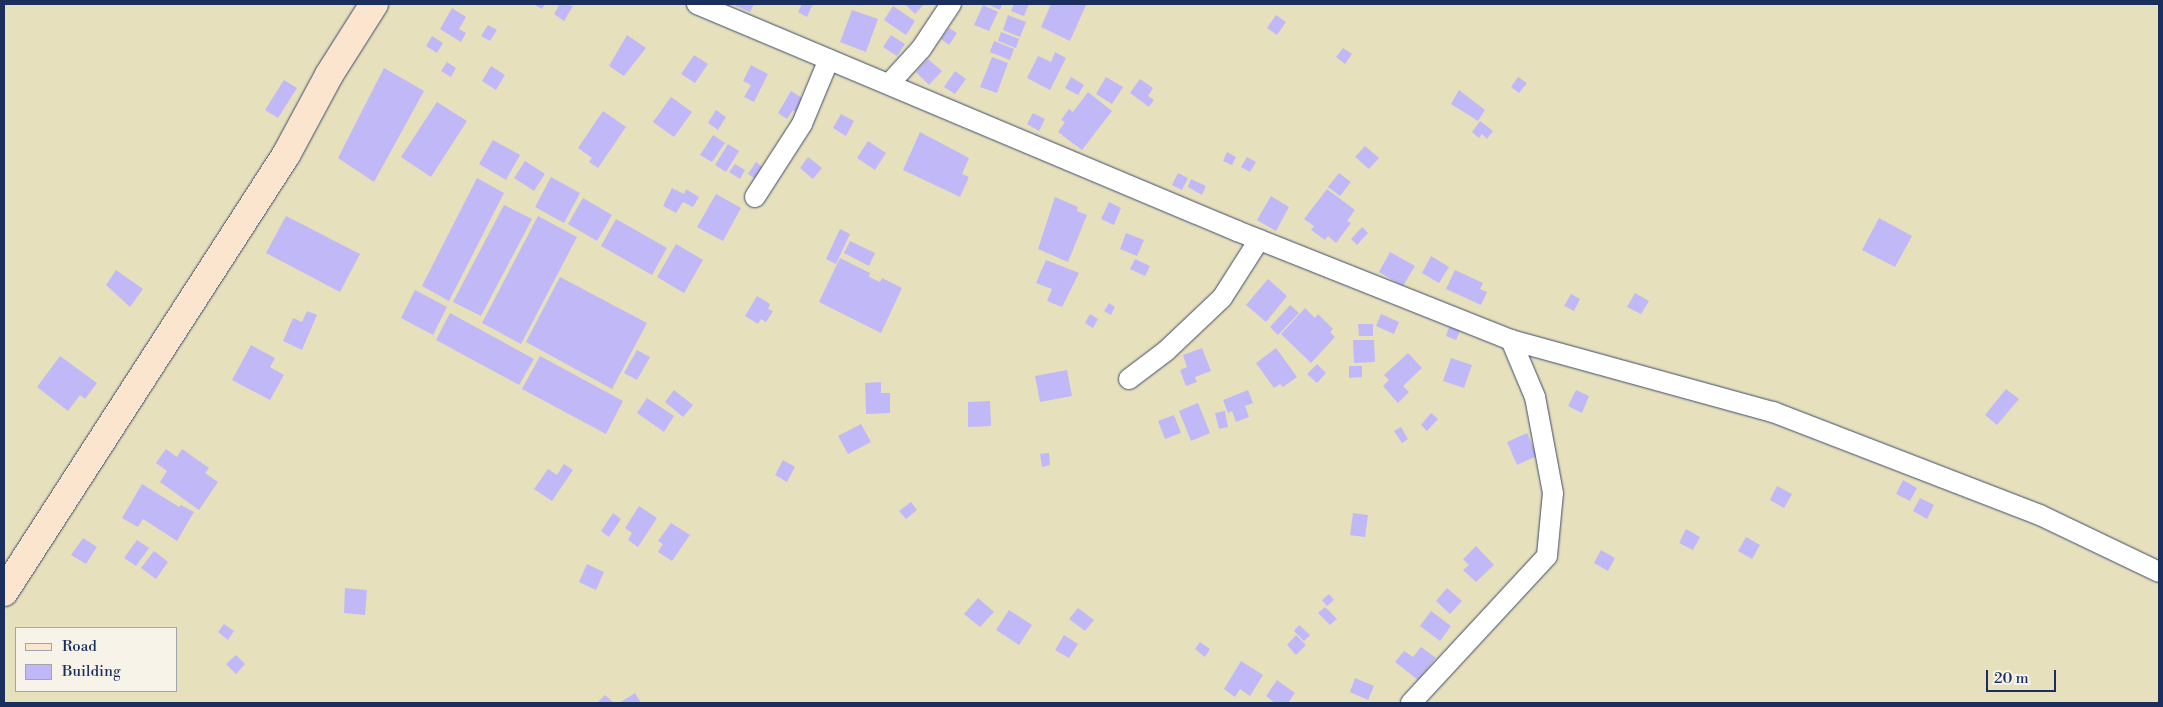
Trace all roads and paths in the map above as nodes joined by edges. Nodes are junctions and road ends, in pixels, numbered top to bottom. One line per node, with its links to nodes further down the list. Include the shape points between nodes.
1 (374, 4): 11 (main road, via 329,75 286,155)
2 (698, 4): 4 (street)
3 (951, 4): 5 (street, via 921,49)
4 (829, 59): 5 (street); 6 (street, via 802,124)
5 (889, 84): 7 (street)
6 (755, 197)
7 (1259, 240): 8 (street); 9 (street, via 1222,298 1166,351)
8 (1511, 340): 10 (street, via 1772,412 2040,515); 12 (street, via 1535,397 1553,493 1547,556)
9 (1129, 379)
10 (2159, 572)
11 (4, 592)
12 (1411, 703)

